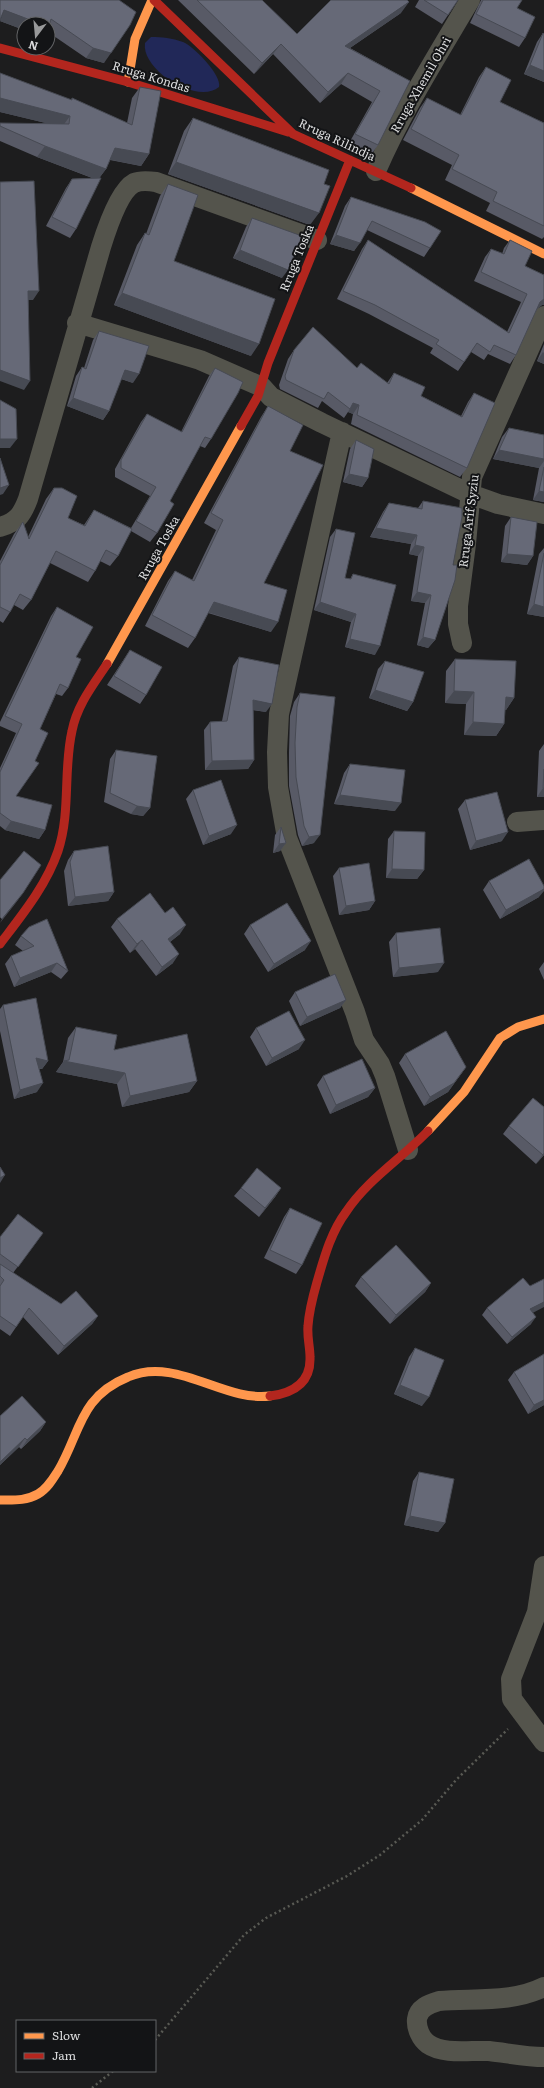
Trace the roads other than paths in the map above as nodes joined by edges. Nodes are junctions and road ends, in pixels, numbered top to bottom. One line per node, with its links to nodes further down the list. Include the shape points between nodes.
1 (153, 0): 4 (street, via 135,39); 5 (street, Rruga Rilindja)
2 (470, 0): 7 (street, Rruga Xhemil Ohri, via 415,92)
3 (0, 48): 4 (street, Rruga Kondas)
4 (128, 82): 5 (street, Rruga Kondas)
5 (293, 134): 6 (street, Rruga Rilindja)
6 (350, 160): 7 (street, Rruga Rilindja); 8 (street, Rruga Toska)
7 (376, 171): 9 (street, Rruga Rilindja)
8 (317, 240): 11 (street, via 156,182 142,181 133,184 124,193 112,218); 12 (street, Rruga Toska, via 268,363)
9 (544, 254)
10 (544, 316): 14 (street, Rruga Arif Syziu, via 482,452 472,477)
11 (77, 323): 12 (street, via 200,360); 16 (street, via 22,515)
12 (262, 387): 13 (street, via 271,396); 20 (street, Rruga Toska, via 107,664 82,700 70,739 65,818 59,850 48,879)
13 (342, 432): 14 (street); 22 (street, via 279,714 278,787 288,838 350,997 364,1040 385,1076)
14 (470, 494): 15 (street, via 498,504); 17 (street, Rruga Arif Syziu, via 458,606)
15 (544, 514)
16 (0, 527)
17 (462, 643)
18 (544, 820): 19 (street)
19 (517, 822)
20 (0, 944)
21 (544, 1019): 22 (street, via 519,1027 495,1043 458,1100)
22 (408, 1150): 23 (street, via 367,1185 341,1217 320,1272 308,1327 310,1364 303,1383 292,1391 262,1397 249,1396 178,1374 144,1371 130,1375 97,1396 76,1431 59,1471 46,1488 38,1495 23,1500)
23 (0, 1500)
24 (544, 1566): 25 (street, via 537,1612 511,1679 510,1690 512,1699)
25 (544, 1742)
26 (544, 1987): 27 (street, via 533,1993 511,1998 439,2001 428,2004 421,2010 417,2023 422,2038 428,2044 442,2049)
27 (544, 2057)

